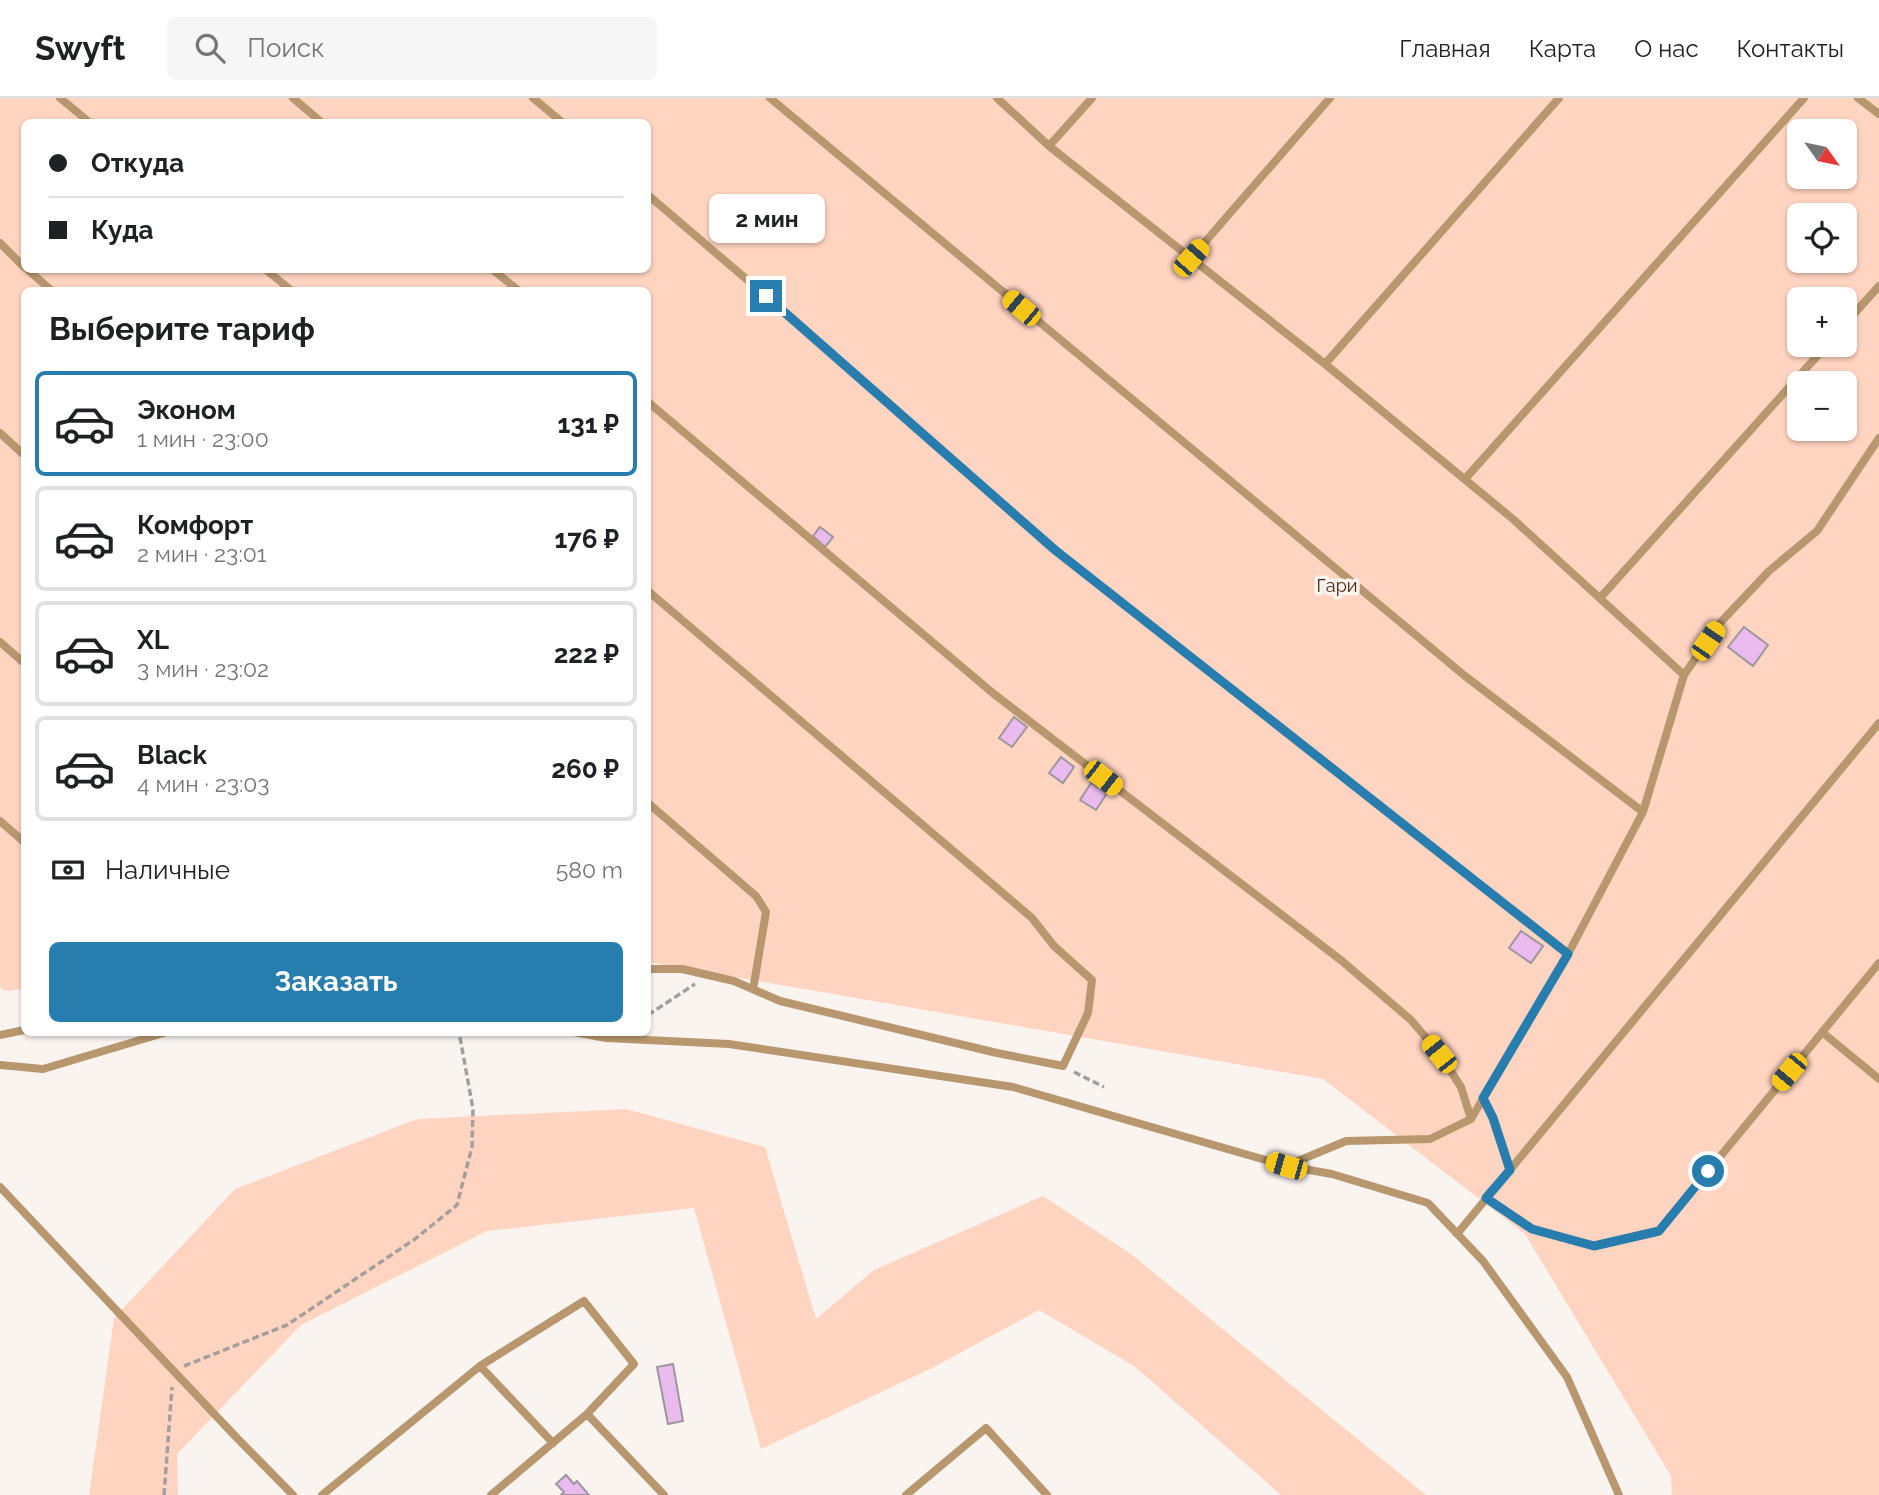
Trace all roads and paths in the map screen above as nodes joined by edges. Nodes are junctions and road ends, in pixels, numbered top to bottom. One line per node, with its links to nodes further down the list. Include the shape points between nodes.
1 (60, 98): 12 (lane)
2 (293, 98): 13 (lane)
3 (533, 98): 14 (lane)
4 (770, 98): 42 (lane, via 1465,676)
5 (996, 98): 15 (lane)
6 (1092, 98): 15 (lane)
7 (1329, 98): 18 (lane)
8 (1559, 98): 29 (lane)
9 (1804, 98): 34 (lane)
10 (1858, 98): 11 (lane)
11 (1879, 114)
12 (85, 119)
13 (318, 119)
14 (558, 119)
15 (1049, 146): 18 (lane)
16 (651, 198): 45 (lane, via 1055,550)
17 (0, 243): 19 (lane)
18 (1191, 258): 29 (lane)
19 (21, 263)
20 (32, 273): 24 (lane)
21 (270, 273): 25 (lane)
22 (497, 273): 26 (lane)
23 (1879, 286): 27 (lane)
24 (48, 287)
25 (287, 287)
26 (513, 287)
27 (1857, 311)
28 (1816, 357): 36 (lane)
29 (1325, 364): 34 (lane)
30 (651, 404): 62 (lane, via 994,694 1342,961 1411,1020 1461,1087)
31 (0, 433): 33 (lane)
32 (1879, 438): 39 (lane, via 1817,531 1769,571 1719,624)
33 (21, 451)
34 (1465, 479): 36 (lane)
35 (651, 594): 58 (lane, via 1032,918 1054,946 1092,980 1088,1013)
36 (1600, 598): 39 (lane)
37 (0, 642): 38 (lane)
38 (21, 660)
39 (1684, 675): 42 (lane)
40 (1879, 723): 64 (lane)
41 (651, 806): 49 (lane, via 756,896 766,912)
42 (1643, 812): 45 (lane)
43 (0, 821): 44 (lane)
44 (21, 839)
45 (1568, 954): 61 (lane)
46 (1879, 963): 52 (lane)
47 (651, 969): 48 (lane)
48 (708, 975): 50 (path); 58 (lane, via 780,1001)
49 (754, 984)
50 (651, 1013)
51 (21, 1031): 53 (lane)
52 (1822, 1032): 59 (lane); 66 (lane, via 1659,1231 1594,1246 1532,1229)
53 (0, 1035)
54 (154, 1036): 57 (lane, via 43,1069)
55 (460, 1036): 69 (path, via 472,1109 472,1147 457,1205 415,1240 287,1325)
56 (595, 1036): 63 (lane, via 729,1044 1013,1087)
57 (0, 1065)
58 (1063, 1066): 60 (path)
59 (1879, 1079)
60 (1104, 1087)
61 (1483, 1098): 62 (lane); 64 (lane)
62 (1471, 1119): 63 (lane, via 1430,1139 1346,1141)
63 (1286, 1166): 67 (lane, via 1332,1174 1428,1203)
64 (1510, 1170): 66 (lane)
65 (0, 1187): 69 (lane)
66 (1486, 1198): 67 (lane)
67 (1457, 1234): 79 (lane, via 1483,1261 1567,1377)
68 (480, 1366): 70 (lane, via 584,1301 634,1364); 71 (lane); 74 (lane)
69 (172, 1371): 72 (path); 73 (lane)
70 (587, 1414): 71 (lane); 76 (lane)
71 (554, 1443): 75 (lane)
72 (164, 1495)
73 (293, 1495)
74 (322, 1495)
75 (491, 1495)
76 (664, 1495)
77 (906, 1495): 78 (lane, via 986,1428)
78 (1046, 1495)
79 (1619, 1495)

